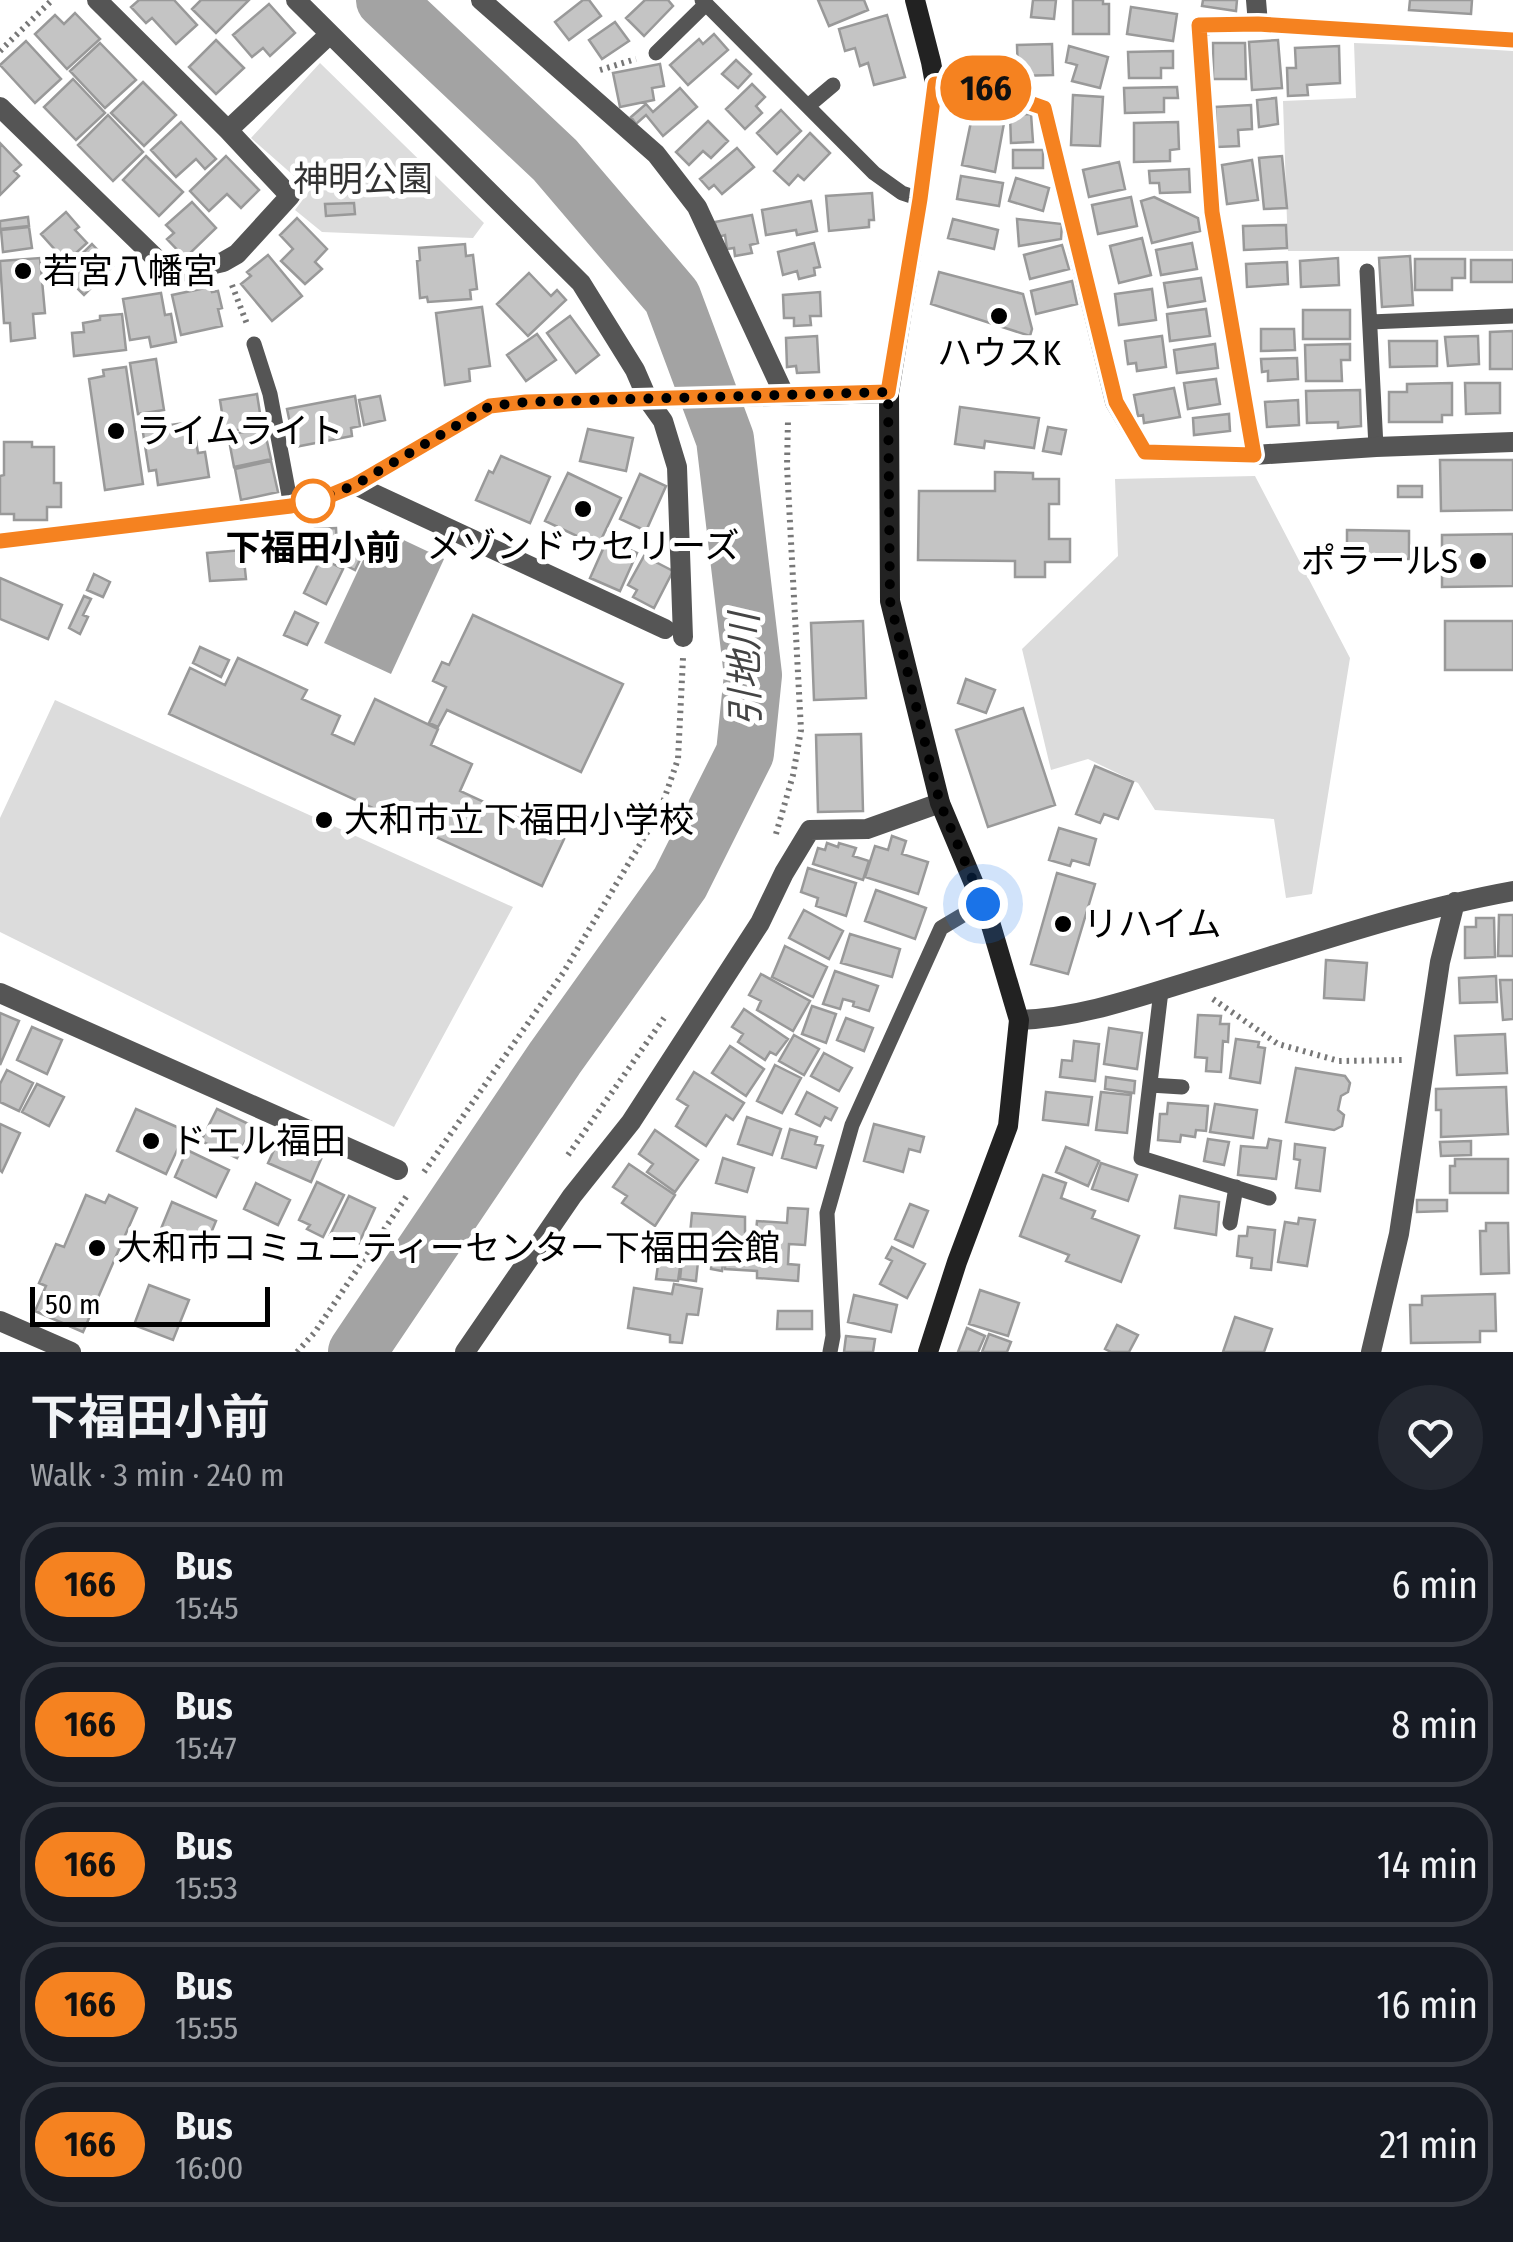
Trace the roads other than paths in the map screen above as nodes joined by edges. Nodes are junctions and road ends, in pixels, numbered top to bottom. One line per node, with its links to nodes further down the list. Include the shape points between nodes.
1 (96, 0): 15 (street)
2 (296, 0): 8 (street)
3 (481, 0): 22 (street, via 656,154 697,207)
4 (914, 0): 11 (street)
5 (1256, 0): 7 (street)
6 (704, 2): 10 (lane); 13 (lane)
7 (1258, 24): 9 (street); 26 (street, via 1199,25 1212,212)
8 (330, 34): 15 (street); 23 (street, via 581,283)
9 (1513, 40)
10 (656, 54)
11 (935, 84): 16 (street); 26 (street, via 975,84 1044,108 1116,402 1145,452)
12 (832, 85): 13 (lane)
13 (808, 106): 16 (lane, via 874,173)
14 (0, 107): 15 (street, via 172,274 237,254 290,196)
15 (228, 130)
16 (920, 199): 21 (street)
17 (1366, 271): 19 (lane)
18 (1513, 316): 19 (lane)
19 (1370, 322): 25 (lane)
20 (254, 344): 28 (lane)
21 (888, 392): 22 (street); 30 (street, via 890,601)
22 (777, 394): 23 (street)
23 (658, 400): 27 (street, via 490,406); 27 (street, via 677,467 674,633)
24 (1513, 442): 25 (street)
25 (1376, 447): 26 (street)
26 (1254, 455)
27 (355, 485): 28 (street)
28 (291, 506): 29 (street)
29 (0, 541)
30 (940, 803): 33 (street); 45 (street, via 867,829 810,830 760,923 631,1122)
31 (1513, 891): 32 (street)
32 (1454, 902): 34 (street); 48 (street, via 1399,1234)
33 (983, 904): 36 (street); 46 (lane, via 942,928 852,1126 828,1214)
34 (1161, 991): 36 (street); 37 (lane)
35 (0, 992): 39 (street)
36 (1019, 1020): 47 (street, via 1008,1126)
37 (1150, 1085): 38 (lane); 40 (lane, via 1142,1158)
38 (1182, 1087)
39 (398, 1170)
40 (1236, 1188): 41 (lane); 42 (lane)
41 (1269, 1198)
42 (1230, 1224)
43 (0, 1321): 44 (street)
44 (71, 1352)
45 (465, 1352)
46 (830, 1352)
47 (928, 1352)
48 (1372, 1352)

